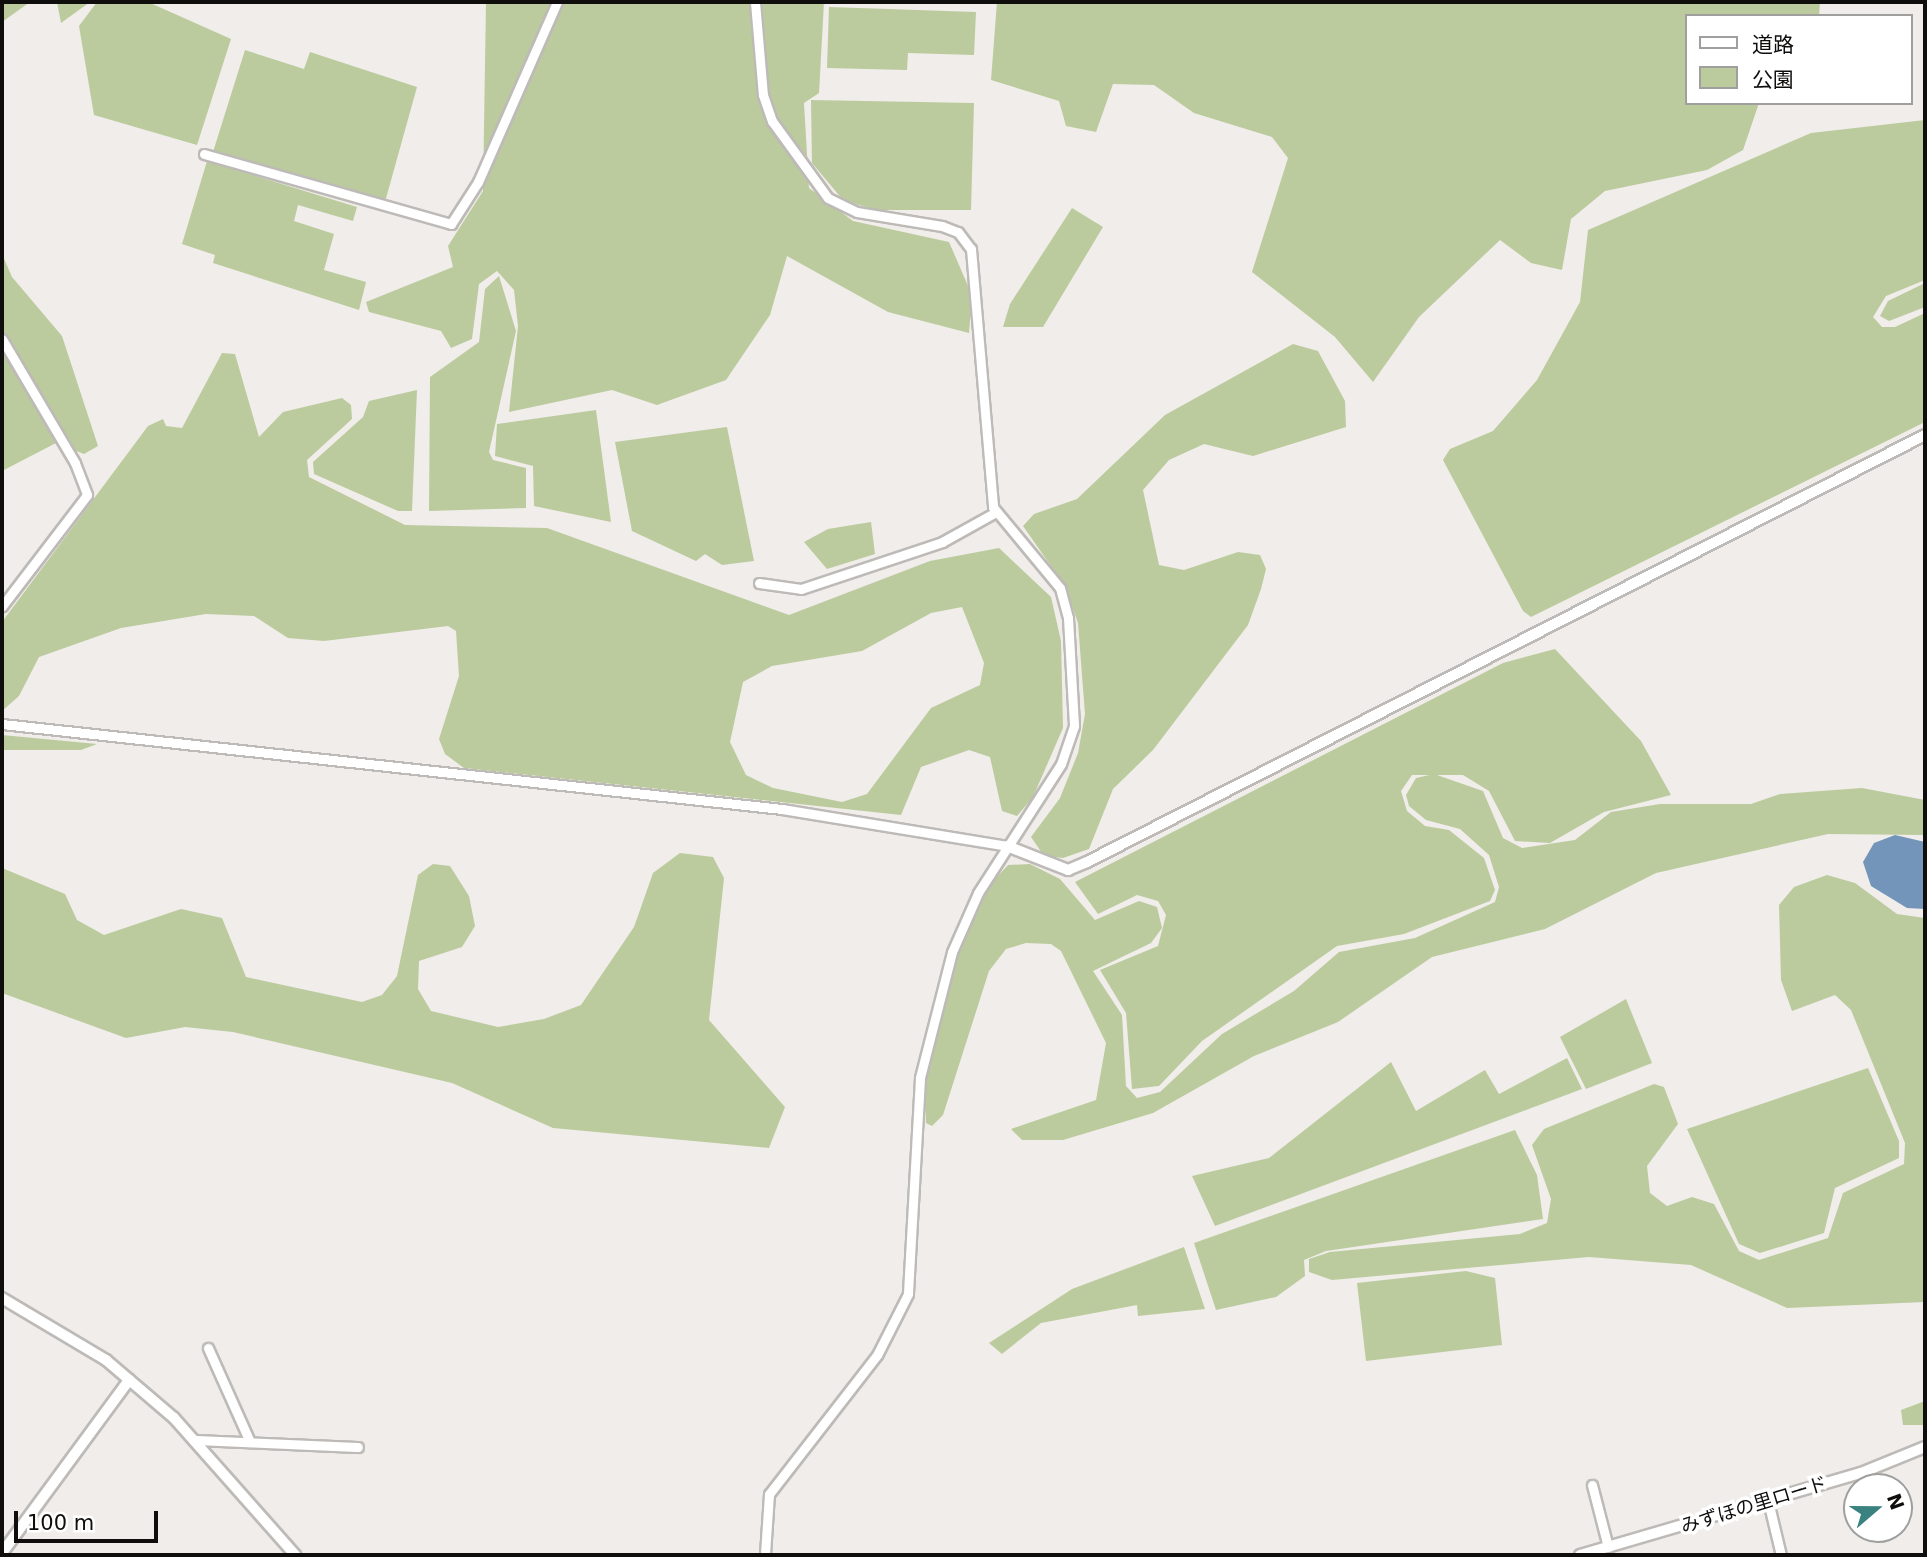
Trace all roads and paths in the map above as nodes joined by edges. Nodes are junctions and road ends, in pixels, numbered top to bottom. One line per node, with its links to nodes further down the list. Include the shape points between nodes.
1 (557, 2): 3 (street, via 478,183 450,224)
2 (755, 2): 6 (street, via 763,95 772,121 828,198 857,212 942,226 958,232 971,249)
3 (204, 153)
4 (2, 339): 8 (street, via 75,463 87,495)
5 (1925, 435): 10 (street, via 1087,862 1068,870)
6 (996, 512): 7 (street, via 942,542 801,589); 10 (street, via 1060,588 1074,678 1074,726 1061,764)
7 (759, 583)
8 (2, 606)
9 (2, 724): 10 (street, via 782,809)
10 (1007, 846): 23 (street, via 965,917 919,1078 908,1294 877,1355 769,1494)
11 (2, 1298): 13 (street)
12 (208, 1348): 15 (street)
13 (129, 1380): 14 (street); 21 (street)
14 (195, 1440): 15 (street); 22 (street)
15 (250, 1442): 16 (street)
16 (358, 1447)
17 (1925, 1447): 19 (street, みずほの里ロード)
18 (1592, 1485): 20 (street)
19 (1768, 1501): 20 (street, みずほの里ロード); 25 (street)
20 (1608, 1547): 24 (street, みずほの里ロード)
21 (2, 1553)
22 (295, 1555)
23 (765, 1555)
24 (1580, 1555)
25 (1781, 1555)

